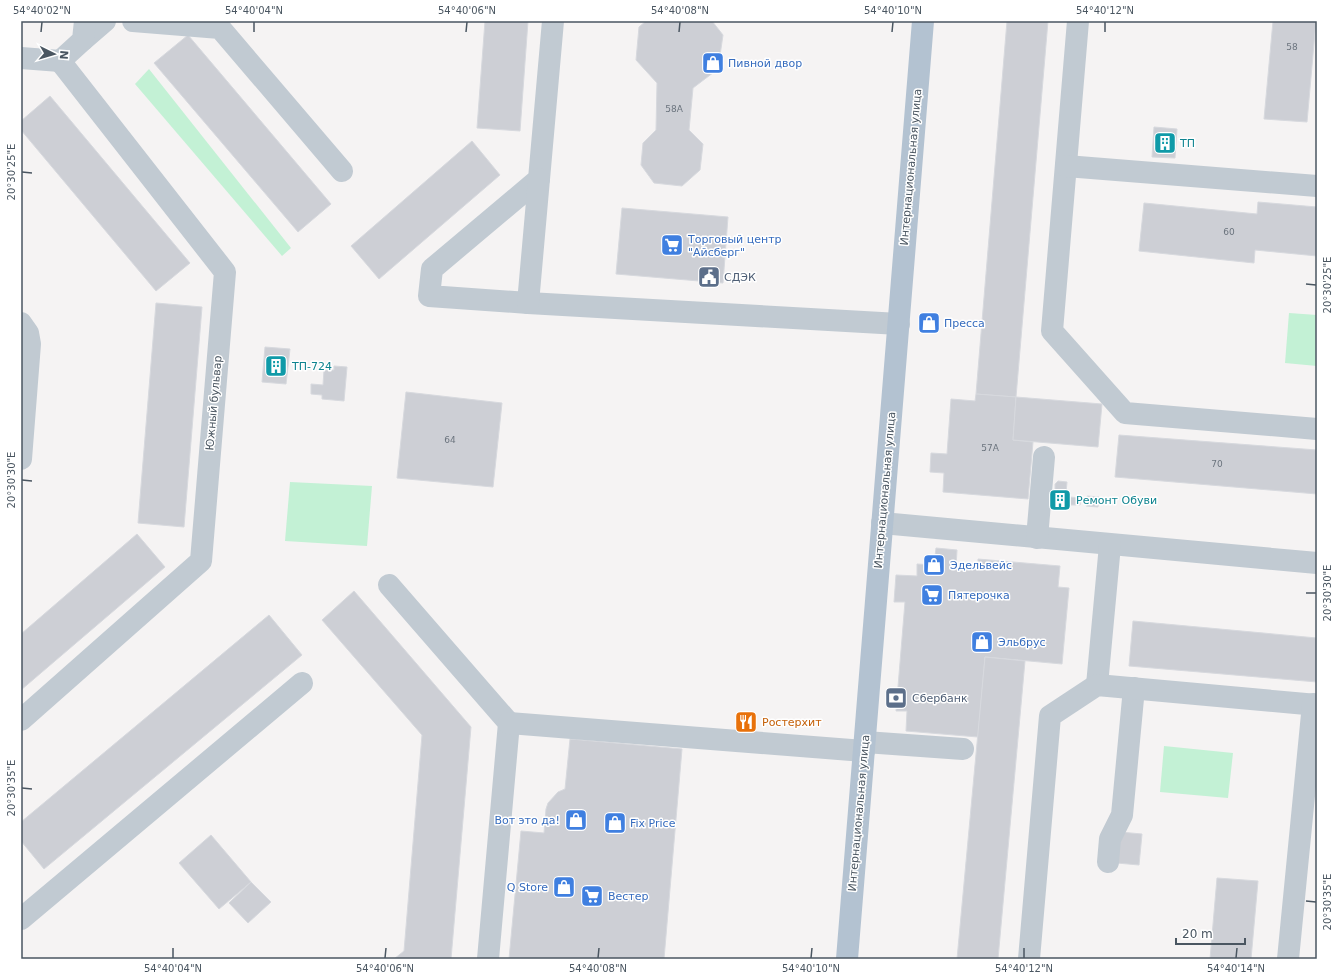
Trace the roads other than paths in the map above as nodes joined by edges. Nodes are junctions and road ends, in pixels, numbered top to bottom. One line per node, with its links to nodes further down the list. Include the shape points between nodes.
1 (105, 21): 7 (street)
2 (133, 21): 6 (street)
3 (553, 21): 12 (street)
4 (923, 21): 16 (main road, Интернациональная улица)
5 (1078, 21): 10 (street)
6 (224, 24): 11 (street)
7 (84, 30): 9 (street)
8 (21, 58): 9 (street)
9 (60, 61): 29 (street, Южный бульвар, via 225,272 201,561)
10 (1066, 166): 13 (street); 17 (street, via 1052,331 1125,413)
11 (342, 171)
12 (539, 179): 14 (street); 14 (street, via 432,269 429,296)
13 (1317, 186)
14 (528, 303): 16 (street)
15 (21, 323): 19 (street, via 28,333 30,344)
16 (899, 324): 20 (main road, Интернациональная улица)
17 (1317, 429)
18 (1044, 457): 21 (street)
19 (21, 460)
20 (882, 523): 21 (street); 31 (main road, Интернациональная улица)
21 (1037, 538): 22 (street)
22 (1110, 545): 23 (street); 26 (street)
23 (1317, 563)
24 (389, 585): 30 (street)
25 (302, 684): 34 (street)
26 (1097, 684): 27 (street); 37 (street, via 1050,716)
27 (1134, 688): 28 (street); 33 (street, via 1122,815 1110,839)
28 (1315, 705): 38 (street)
29 (21, 720)
30 (509, 723): 31 (street); 35 (street)
31 (864, 746): 32 (street); 36 (main road, Интернациональная улица)
32 (963, 749)
33 (1108, 862)
34 (21, 919)
35 (488, 959)
36 (847, 959)
37 (1029, 959)
38 (1288, 959)

